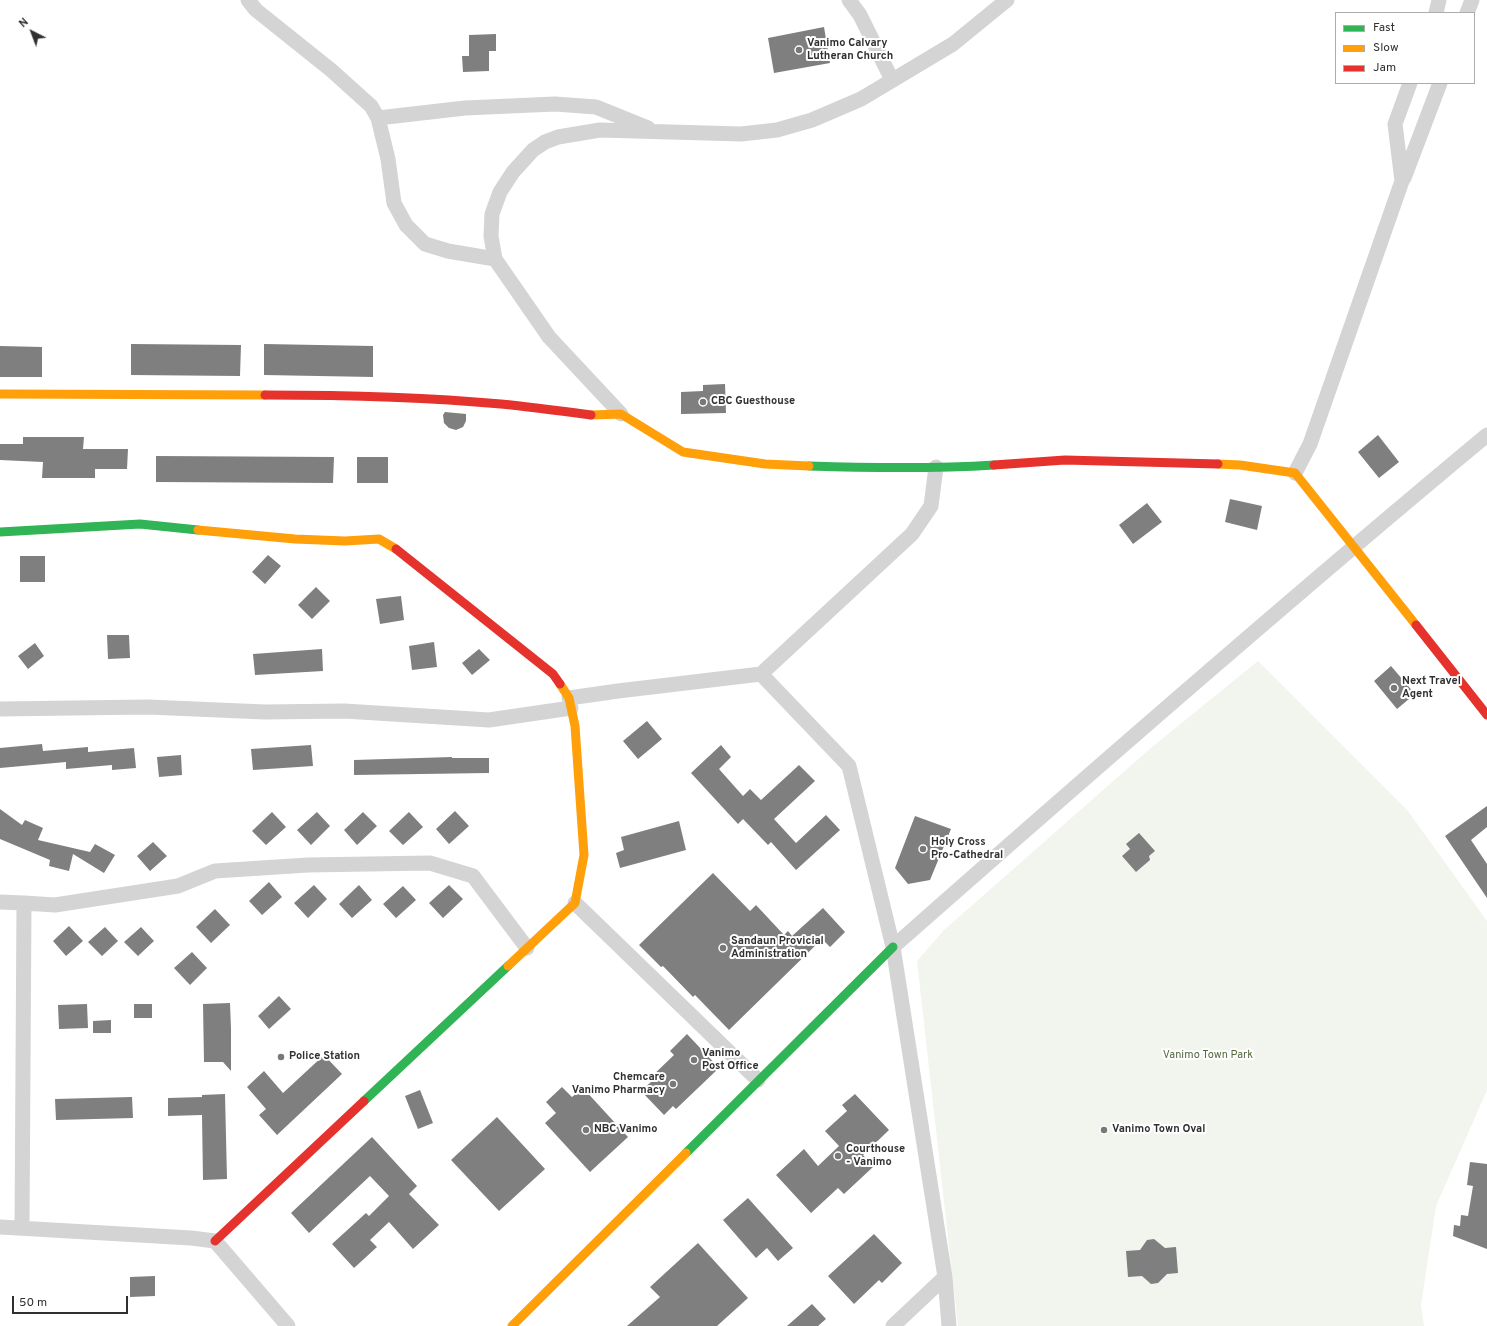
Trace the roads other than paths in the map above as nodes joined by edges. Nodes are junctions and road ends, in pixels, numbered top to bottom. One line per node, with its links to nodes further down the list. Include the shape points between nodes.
1 (248, 0): 11 (street, via 256,10 331,70 371,106)
2 (849, 0): 8 (street, via 860,14)
3 (1007, 0): 8 (street, via 953,44)
4 (1439, 0): 6 (street)
5 (1472, 0): 7 (street)
6 (1436, 12)
7 (1467, 12)
8 (892, 80): 12 (street, via 854,102 812,120 777,130 741,134)
9 (1410, 84): 13 (street, via 1395,124)
10 (1440, 84): 13 (street)
11 (378, 118): 12 (street, via 465,108 555,104 596,107); 14 (street, via 388,159 394,203 406,225 425,244 448,251)
12 (656, 132): 14 (street, via 600,130 544,142 512,172 500,192 492,214 490,236)
13 (1402, 181): 19 (street, via 1310,444)
14 (495, 258): 16 (street, via 549,337)
15 (0, 394): 16 (street, via 415,398 501,404 593,415)
16 (621, 414): 18 (street, via 683,452 705,456 766,464 865,468)
17 (1487, 435): 21 (street)
18 (936, 467): 19 (street, via 1065,460 1240,465); 22 (street, via 930,506 912,534)
19 (1295, 473): 21 (street)
20 (0, 532): 23 (street, via 140,524 296,539 379,539 553,674)
21 (1352, 547): 25 (street); 29 (street)
22 (761, 674): 23 (street, via 618,691); 29 (street, via 849,766)
23 (570, 703): 24 (street, via 489,720 344,711 265,712 148,707); 28 (street, via 584,855)
24 (0, 708)
25 (1487, 715)
26 (0, 902): 27 (street)
27 (24, 903): 30 (street, via 55,905 178,886 215,871 308,865 430,863 473,876); 33 (street)
28 (575, 903): 30 (street); 31 (street)
29 (893, 947): 31 (street); 35 (street)
30 (527, 948): 34 (street)
31 (758, 1080): 37 (street)
32 (0, 1227): 33 (street)
33 (22, 1228): 34 (street)
34 (215, 1241): 36 (street)
35 (945, 1277): 38 (street); 39 (street)
36 (288, 1326)
37 (512, 1326)
38 (894, 1326)
39 (949, 1326)

